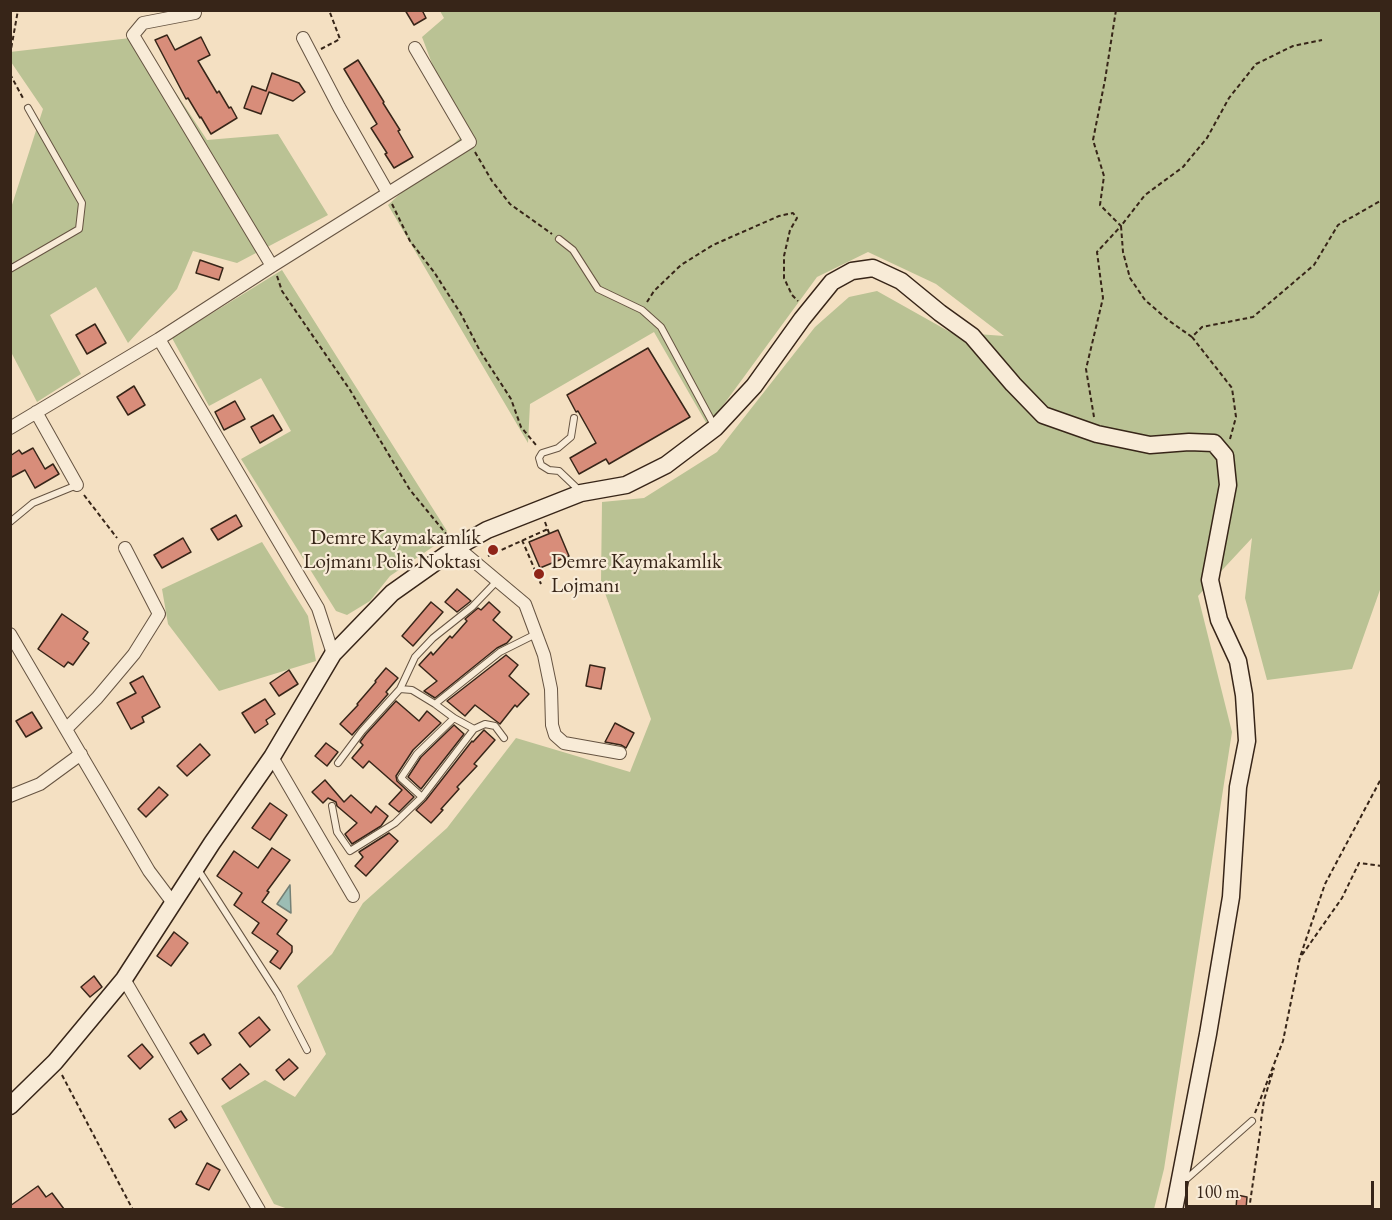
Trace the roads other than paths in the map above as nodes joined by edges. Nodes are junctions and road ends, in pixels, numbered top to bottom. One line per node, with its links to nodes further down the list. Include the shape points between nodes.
1 (195, 13): 7 (street, via 143,23 133,35)
2 (303, 38): 5 (street)
3 (416, 48): 5 (street, via 470,142)
4 (28, 108): 8 (lane, via 82,203 80,229)
5 (388, 193): 7 (street)
6 (559, 239): 13 (lane, via 573,250 598,289 642,310 661,327)
7 (272, 266): 9 (street)
8 (10, 269)
9 (159, 339): 10 (street); 22 (street, via 318,608)
10 (36, 412): 12 (street); 14 (street)
11 (574, 418): 15 (lane, via 572,437 539,458 541,465 549,471 559,471)
12 (10, 428)
13 (715, 428): 15 (street, via 666,465 626,485); 43 (street, via 754,386 832,282 852,271 873,268 901,280 972,336 1043,415 1096,434 1150,445 1214,443 1225,456 1228,485 1210,580 1219,620 1238,661 1247,741 1238,787 1231,897)
14 (77, 485): 16 (lane, via 33,503)
15 (581, 493): 17 (street, via 488,530)
16 (10, 522)
17 (457, 547): 19 (street); 22 (street, via 392,593)
18 (125, 548): 26 (street, via 159,614 134,654)
19 (497, 581): 20 (street, via 525,604); 23 (lane, via 415,657)
20 (536, 633): 24 (lane, via 500,652); 29 (street, via 551,689 555,735 564,743)
21 (10, 634): 26 (street)
22 (333, 654): 31 (street)
23 (400, 689): 24 (lane, via 412,690); 32 (lane)
24 (435, 704): 25 (lane)
25 (454, 718): 27 (lane); 34 (lane, via 417,754 401,778)
26 (66, 729): 30 (street)
27 (474, 729): 28 (lane, via 485,724 495,726); 34 (lane)
28 (504, 738)
29 (620, 753)
30 (81, 754): 33 (street, via 40,784); 38 (street, via 149,871)
31 (273, 757): 36 (street); 37 (street)
32 (338, 763)
33 (10, 796)
34 (422, 797): 35 (lane, via 395,824 350,851 337,832)
35 (332, 806)
36 (196, 867): 38 (street); 40 (lane, via 278,994)
37 (353, 896)
38 (173, 903): 39 (street)
39 (124, 979): 41 (street, via 55,1062); 44 (street)
40 (307, 1050)
41 (10, 1106)
42 (1252, 1121): 43 (lane)
43 (1180, 1185): 45 (street)
44 (259, 1209)
45 (1174, 1209)

